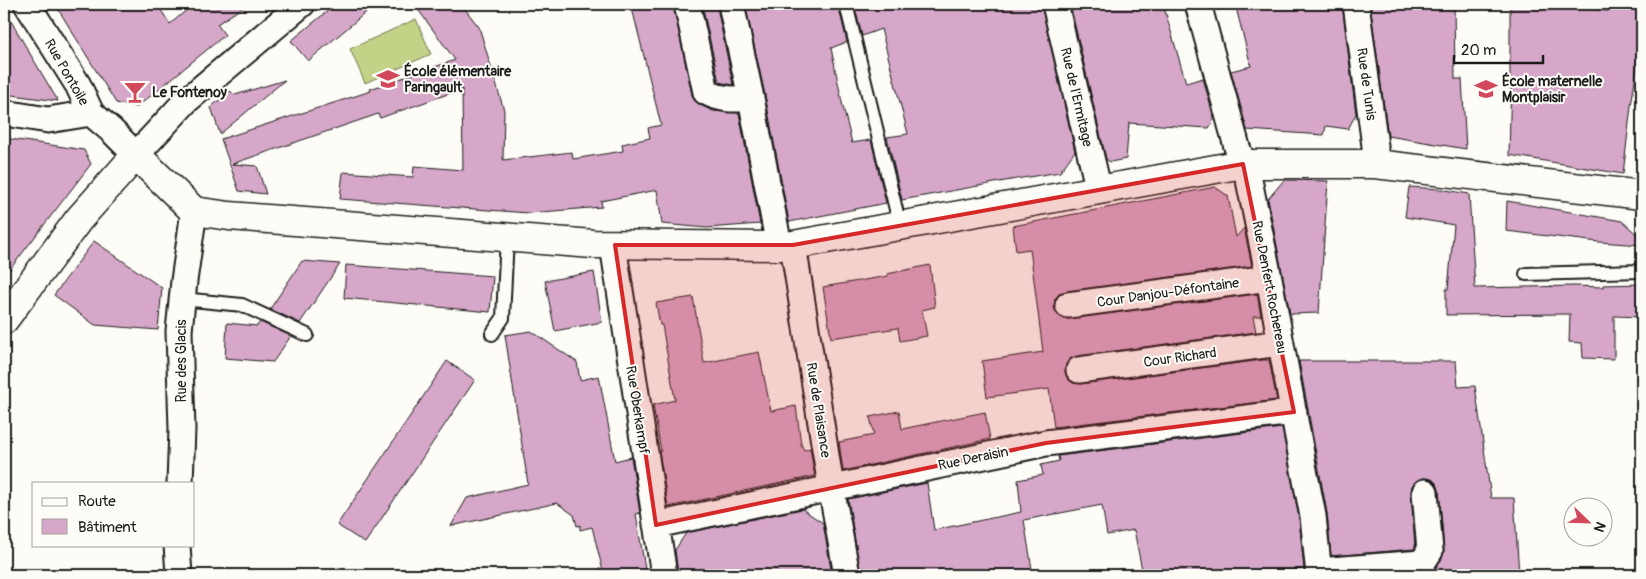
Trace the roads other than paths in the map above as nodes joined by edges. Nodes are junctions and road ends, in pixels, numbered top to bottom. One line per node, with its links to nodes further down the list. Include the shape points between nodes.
1 (27, 4): 11 (street, Rue Pontoile, via 78,85)
2 (302, 4): 12 (street, via 186,101)
3 (687, 4): 9 (street, via 706,92 716,98)
4 (846, 4): 18 (lane)
5 (1055, 4): 15 (street, Rue de l'Ermitage)
6 (1198, 4): 13 (street, Rue Denfert Rochereau)
7 (1356, 4): 14 (street, Rue de Tunis)
8 (732, 10): 9 (street, Rue de Plaisance)
9 (751, 98): 21 (street, Rue de Plaisance)
10 (4, 113): 11 (street, via 48,120)
11 (91, 113): 12 (street, Rue Pontoile)
12 (136, 155): 17 (main road); 27 (main road, via 79,220)
13 (1243, 164): 14 (main road); 15 (main road); 24 (street, Rue Denfert Rochereau)
14 (1375, 164): 16 (main road)
15 (1099, 191): 18 (main road)
16 (1642, 195)
17 (194, 211): 19 (main road); 25 (street, Rue des Glacis)
18 (900, 226): 21 (main road)
19 (507, 238): 20 (main road); 28 (lane, via 503,318)
20 (615, 245): 21 (main road); 36 (street, Rue Oberkampf)
21 (786, 246): 34 (street, Rue de Plaisance)
22 (1642, 272): 23 (lane)
23 (1526, 274)
24 (1269, 278): 26 (street, Cour Danjou-Défontaine); 30 (street, Rue Denfert Rochereau)
25 (182, 299): 29 (lane, via 242,305); 33 (street, Rue des Glacis, via 178,331 182,430)
26 (1068, 305)
27 (4, 320)
28 (492, 334)
29 (307, 335)
30 (1280, 343): 31 (street, Cour Richard); 32 (street, Rue Denfert Rochereau)
31 (1079, 370)
32 (1294, 412): 34 (street, Rue Deraisin, via 1046,443); 38 (street, Rue Denfert Rochereau, via 1313,516)
33 (180, 482)
34 (830, 487): 36 (street, Rue Deraisin); 41 (street, Rue de Plaisance)
35 (1424, 492): 38 (street, via 1430,551 1422,563)
36 (656, 525): 40 (street, Rue Oberkampf)
37 (177, 546): 39 (street)
38 (1318, 573)
39 (179, 575)
40 (664, 575)
41 (847, 575)

